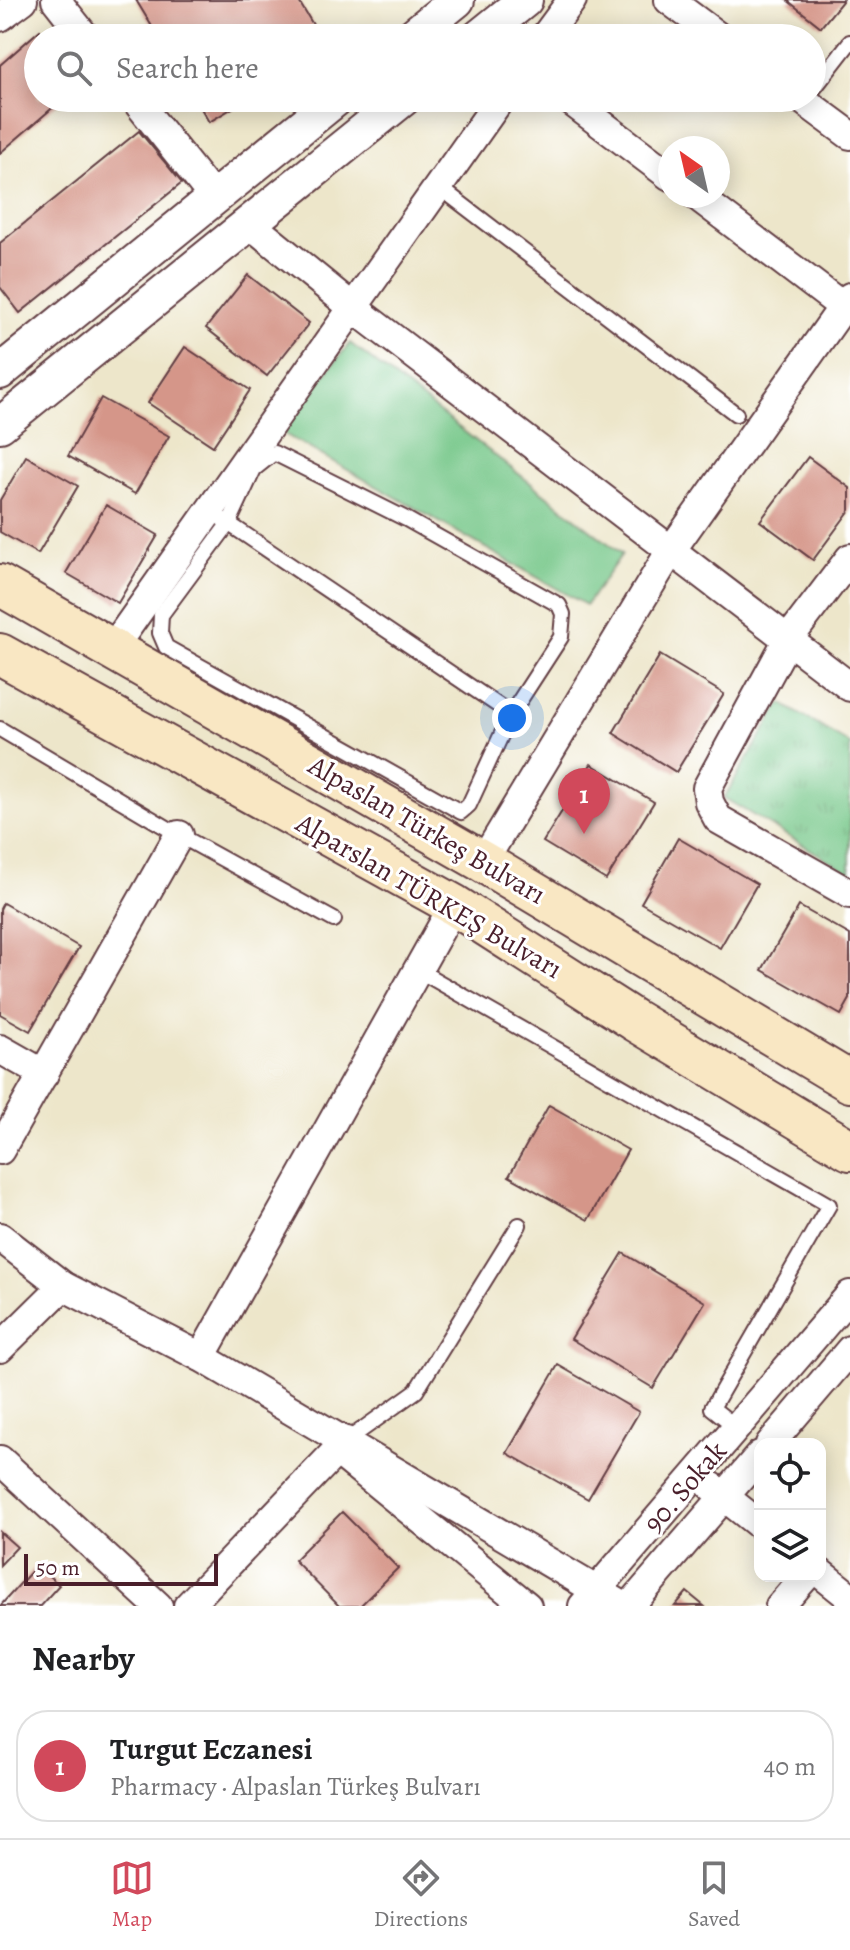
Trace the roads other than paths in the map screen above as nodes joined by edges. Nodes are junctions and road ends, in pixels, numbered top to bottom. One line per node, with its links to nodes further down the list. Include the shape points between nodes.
1 (23, 0): 7 (street)
2 (56, 0): 8 (street)
3 (525, 0): 10 (street)
4 (572, 0): 11 (street)
5 (678, 3): 12 (street)
6 (442, 4): 9 (street)
7 (0, 17)
8 (75, 24)
9 (423, 24)
10 (495, 24)
11 (554, 24)
12 (703, 24)
13 (850, 42): 14 (lane)
14 (826, 72)
15 (145, 112): 24 (street)
16 (320, 112): 24 (street)
17 (387, 112): 26 (street)
18 (491, 112): 23 (street)
19 (585, 112): 22 (street)
20 (823, 112): 21 (street)
21 (850, 135)
22 (658, 167)
23 (438, 186): 28 (street); 30 (lane)
24 (214, 198): 29 (street)
25 (714, 208): 27 (street)
26 (249, 223): 28 (street); 31 (street)
27 (846, 301): 33 (street)
28 (352, 307): 32 (street); 33 (street)
29 (0, 372)
30 (736, 414)
31 (0, 425)
32 (219, 516): 37 (street); 40 (lane); 40 (lane, via 254,469 274,453 559,605 561,637); 40 (lane, via 161,615 166,647 461,812)
33 (670, 552): 36 (street); 43 (street)
34 (850, 558): 36 (street)
35 (0, 585): 37 (main road, Alpaslan Türkeş Bulvarı)
36 (787, 641): 39 (street); 44 (street, via 707,788 709,802 718,819)
37 (112, 649): 43 (main road, Alpaslan Türkeş Bulvarı)
38 (0, 654): 45 (main road, Alparslan TÜRKEŞ Bulvarı)
39 (850, 687)
40 (511, 714)
41 (0, 729): 42 (lane)
42 (179, 835): 46 (lane); 49 (street)
43 (483, 862): 50 (main road, Alpaslan Türkeş Bulvarı)
44 (850, 894)
45 (454, 905): 47 (street); 52 (main road, Alparslan TÜRKEŞ Bulvarı)
46 (334, 920)
47 (418, 970): 59 (street); 60 (lane, via 829,1205 712,1408)
48 (0, 1049): 49 (street)
49 (44, 1074): 51 (street)
50 (850, 1082)
51 (0, 1150)
52 (850, 1150)
53 (519, 1225): 62 (lane, via 416,1391)
54 (0, 1237): 55 (street)
55 (63, 1286): 57 (street); 59 (street)
56 (850, 1295): 60 (street, 90. Sokak)
57 (0, 1348)
58 (850, 1350): 61 (street, 90. Sokak)
59 (201, 1357): 62 (street)
60 (736, 1427): 65 (street, 90. Sokak)
61 (775, 1438)
62 (342, 1446): 70 (street); 73 (street); 74 (street)
63 (0, 1460): 72 (street)
64 (754, 1462): 66 (street, 90. Sokak)
65 (696, 1474): 66 (street); 70 (street, 90. Sokak)
66 (724, 1497): 67 (street); 76 (street, 90. Sokak)
67 (754, 1520)
68 (826, 1578): 71 (street)
69 (801, 1582): 77 (street)
70 (590, 1597): 75 (street)
71 (850, 1597)
72 (158, 1606)
73 (188, 1606)
74 (527, 1606)
75 (623, 1606)
76 (630, 1606)
77 (780, 1606)

